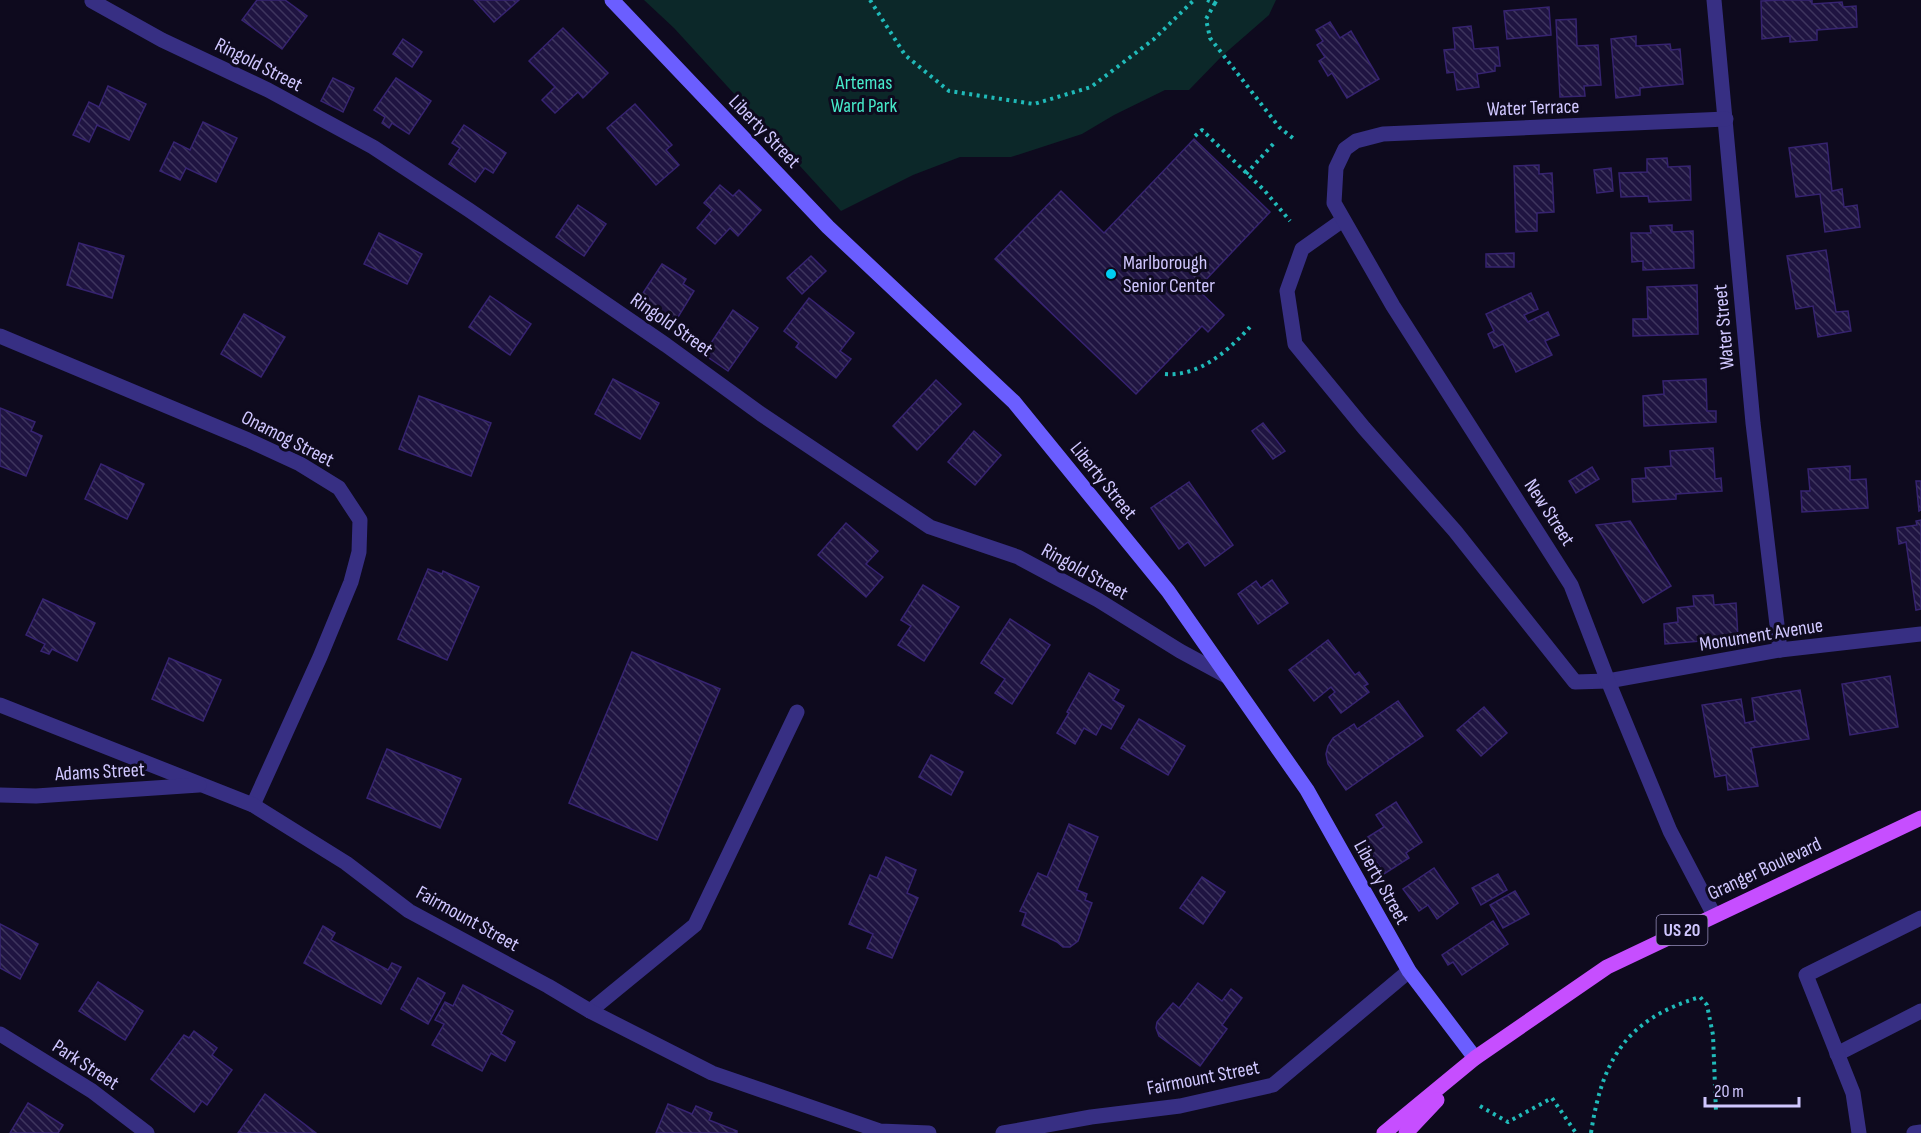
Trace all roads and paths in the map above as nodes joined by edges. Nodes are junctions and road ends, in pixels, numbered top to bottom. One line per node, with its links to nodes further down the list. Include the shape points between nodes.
1 (612, 0): 21 (street, Liberty Street, via 828,227 1014,402 1168,591)
2 (870, 0): 3 (path, via 905,55 950,91 1034,104 1091,87 1154,39)
3 (1194, 0)
4 (1208, 0): 7 (path)
5 (1714, 0): 8 (street, Water Street)
6 (92, 1): 21 (street, Ringold Street, via 373,147 930,527 1018,557)
7 (1216, 1): 10 (path, via 1206,19 1210,38 1279,127)
8 (1726, 119): 12 (street, Water Terrace, via 1383,134 1356,141); 20 (street, Water Street, via 1753,423)
9 (1196, 136): 13 (path, via 1202,129)
10 (1294, 139)
11 (1275, 142): 13 (path)
12 (1345, 149): 14 (street, New Street, via 1336,168 1334,203)
13 (1246, 174): 15 (path)
14 (1343, 220): 22 (street, New Street, via 1393,306 1571,585); 22 (street, Monument Avenue, via 1302,249 1287,291 1295,344 1455,531 1575,682)
15 (1290, 221)
16 (1250, 327): 18 (path, via 1217,358 1193,370)
17 (0, 336): 27 (street, Onamog Street, via 300,464 339,488 360,520 359,552 351,582)
18 (1165, 374)
19 (1921, 634): 20 (street, Monument Avenue)
20 (1780, 650): 22 (street, Monument Avenue)
21 (1228, 677): 33 (street, Liberty Street, via 1307,790)
22 (1608, 681): 31 (street, New Street, via 1670,831)
23 (0, 705): 25 (street, Fairmount Street)
24 (797, 712): 34 (street, via 695,925)
25 (202, 785): 26 (street, Adams Street); 27 (street, Fairmount Street)
26 (0, 795)
27 (253, 805): 34 (street, Fairmount Street, via 346,863 409,911)
28 (1921, 813): 30 (main road, US 20)
29 (1921, 818): 30 (main road, Granger Boulevard / US 20)
30 (1903, 825): 31 (main road, Granger Boulevard / US 20)
31 (1714, 915): 38 (main road, Granger Boulevard / US 20, via 1607,967)
32 (1921, 918): 37 (street, via 1806,975)
33 (1408, 972): 38 (street, Liberty Street); 44 (street, Fairmount Street, via 1273,1084 1180,1106)
34 (590, 1011): 43 (street, Fairmount Street, via 712,1073 880,1131)
35 (1921, 1011): 37 (street)
36 (0, 1034): 42 (street, Park Street, via 92,1091)
37 (1837, 1054): 49 (street, via 1853,1093)
38 (1475, 1058): 45 (main road, Granger Boulevard / US 20); 46 (main road, Granger Boulevard / US 20)
39 (1480, 1106): 47 (path, via 1508,1122 1552,1098)
40 (1716, 1112): 48 (path, via 1713,1035 1707,1005 1700,997 1646,1021 1629,1035 1604,1077)
41 (1921, 1132): 50 (street)
42 (147, 1133)
43 (929, 1133)
44 (1003, 1133)
45 (1384, 1133)
46 (1406, 1133)
47 (1576, 1133)
48 (1591, 1133)
49 (1859, 1133)
50 (1914, 1133)

